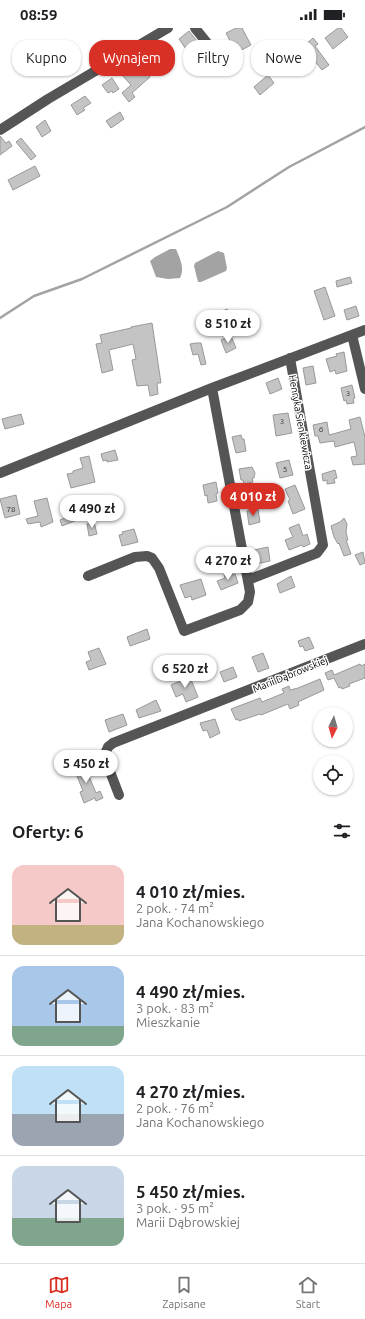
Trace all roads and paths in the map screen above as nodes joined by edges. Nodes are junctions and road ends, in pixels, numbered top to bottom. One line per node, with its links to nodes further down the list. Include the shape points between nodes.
1 (168, 28): 4 (street)
2 (195, 28): 3 (street)
3 (205, 40)
4 (0, 130)
5 (365, 330): 6 (street)
6 (352, 335): 7 (street); 9 (street)
7 (290, 358): 8 (street); 12 (street, Henryka Sienkiewicza, via 323,545 317,553)
8 (212, 388): 10 (street); 12 (street)
9 (365, 389)
10 (0, 473)
11 (88, 576): 12 (street, via 135,557 152,558 159,568 184,631 245,606 250,597)
12 (248, 580)
13 (365, 644): 14 (street, Marii Dąbrowskiej, via 108,747 104,756)
14 (119, 795)

